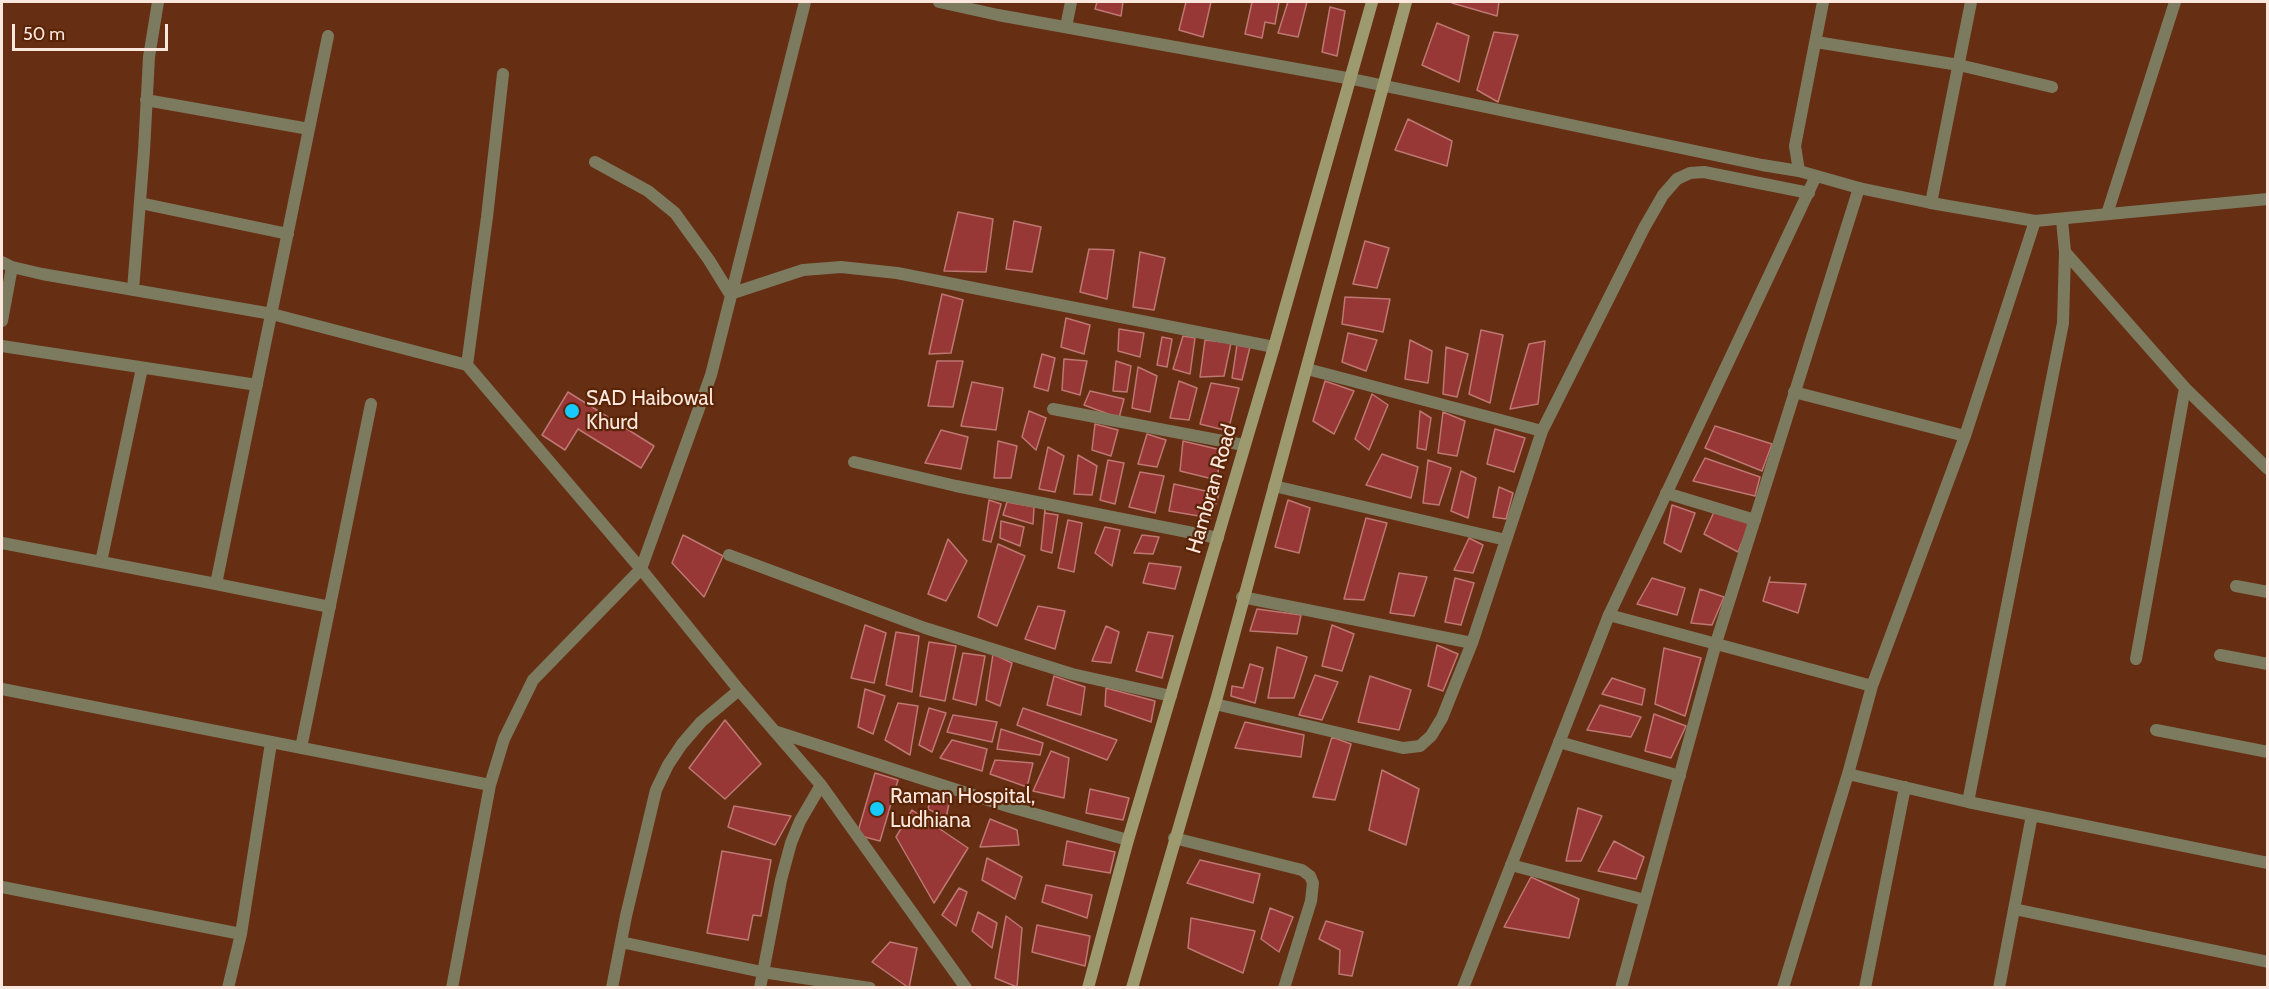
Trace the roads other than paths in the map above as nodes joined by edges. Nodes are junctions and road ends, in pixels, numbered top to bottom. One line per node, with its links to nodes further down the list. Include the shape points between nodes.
1 (158, 2): 20 (street)
2 (805, 2): 37 (street)
3 (939, 2): 11 (street)
4 (1001, 2): 11 (street)
5 (1071, 2): 12 (street)
6 (1372, 2): 17 (main road, Hambran Road)
7 (1406, 2): 18 (main road)
8 (1823, 2): 14 (street)
9 (1971, 2): 15 (street)
10 (2175, 2): 30 (street)
11 (998, 15): 12 (street)
12 (1066, 27): 17 (street)
13 (327, 36): 21 (street)
14 (1816, 42): 15 (street); 23 (street, via 1795,146)
15 (1959, 65): 19 (street); 29 (street)
16 (502, 74): 42 (street)
17 (1352, 79): 18 (street); 41 (main road, Hambran Road)
18 (1384, 87): 23 (street); 44 (main road)
19 (2052, 87)
20 (146, 100): 21 (street); 28 (street)
21 (309, 129): 33 (street)
22 (595, 162): 37 (street, via 648,191 675,213)
23 (1799, 171): 24 (street)
24 (1816, 176): 25 (street); 26 (street)
25 (1860, 188): 29 (street); 47 (street)
26 (1809, 193): 50 (street, via 1704,172 1677,179 1644,228); 56 (street)
27 (2268, 199): 30 (street)
28 (140, 203): 33 (street); 36 (street)
29 (1931, 203): 32 (street)
30 (2107, 214): 31 (street)
31 (2062, 220): 32 (street); 34 (street)
32 (2035, 221): 51 (street)
33 (288, 234): 38 (street)
34 (2065, 252): 46 (street); 91 (street, via 2063,323)
35 (7, 265): 36 (street); 39 (street)
36 (133, 290): 38 (street)
37 (730, 294): 41 (street, via 803,270 841,267 897,273); 63 (street, via 711,375)
38 (272, 314): 42 (street); 45 (street)
39 (2, 321)
40 (2, 346): 43 (street)
41 (1274, 347): 52 (main road, Hambran Road)
42 (467, 365): 63 (street)
43 (142, 368): 45 (street); 62 (street)
44 (1307, 369): 50 (street); 55 (main road)
45 (257, 385): 64 (street)
46 (2185, 388): 54 (street); 73 (street)
47 (1794, 392): 51 (street); 57 (street)
48 (372, 404): 68 (street)
49 (1053, 409): 52 (street)
50 (1542, 431): 59 (street)
51 (1965, 436): 75 (street)
52 (1245, 445): 58 (main road, Hambran Road)
53 (854, 462): 58 (street)
54 (2268, 470)
55 (1274, 486): 59 (street); 67 (main road)
56 (1666, 493): 57 (street); 69 (street)
57 (1755, 520): 71 (street)
58 (1218, 538): 78 (main road, Hambran Road)
59 (1506, 540): 70 (street)
60 (2, 543): 62 (street)
61 (729, 555): 78 (street, via 925,628 1072,674)
62 (101, 562): 64 (street)
63 (641, 569): 77 (street); 88 (street, via 533,680 504,739)
64 (216, 584): 68 (street)
65 (2236, 585): 66 (street)
66 (2268, 592)
67 (1242, 597): 70 (street); 79 (main road)
68 (330, 607): 84 (street)
69 (1609, 615): 71 (street); 82 (street)
70 (1472, 643): 79 (street, via 1442,718 1420,746 1403,748)
71 (1716, 643): 75 (street); 87 (street)
72 (2220, 655): 74 (street)
73 (2136, 659)
74 (2268, 664)
75 (1872, 686): 86 (street)
76 (2, 689): 83 (street)
77 (739, 690): 80 (street); 101 (street, via 682,744 656,790)
78 (1171, 696): 94 (main road, Hambran Road)
79 (1215, 704): 93 (main road)
80 (773, 730): 89 (street); 94 (street, via 1010,807)
81 (2156, 730): 85 (street)
82 (1559, 742): 87 (street); 96 (street)
83 (272, 743): 84 (street); 100 (street)
84 (301, 748): 88 (street)
85 (2268, 752)
86 (1848, 774): 90 (street); 115 (street)
87 (1680, 776): 98 (street)
88 (490, 785): 105 (street)
89 (821, 785): 103 (street, via 791,843); 109 (street)
90 (1905, 787): 91 (street); 116 (street)
91 (1968, 802): 92 (street)
92 (2032, 815): 95 (street); 99 (street)
93 (1174, 838): 111 (main road); 112 (street, via 1302,870 1310,876 1311,901)
94 (1128, 840): 110 (main road, Hambran Road)
95 (2268, 863)
96 (1511, 865): 98 (street); 113 (street)
97 (2, 887): 100 (street)
98 (1646, 900): 114 (street)
99 (2014, 909): 102 (street); 117 (street)
100 (241, 934): 104 (street)
101 (621, 942): 103 (street); 106 (street)
102 (2268, 962)
103 (762, 972): 107 (street); 108 (street)
104 (228, 987)
105 (452, 987)
106 (612, 987)
107 (760, 987)
108 (870, 987)
109 (966, 987)
110 (1088, 987)
111 (1132, 987)
112 (1284, 987)
113 (1463, 987)
114 (1621, 987)
115 (1783, 987)
116 (1865, 987)
117 (1999, 987)

